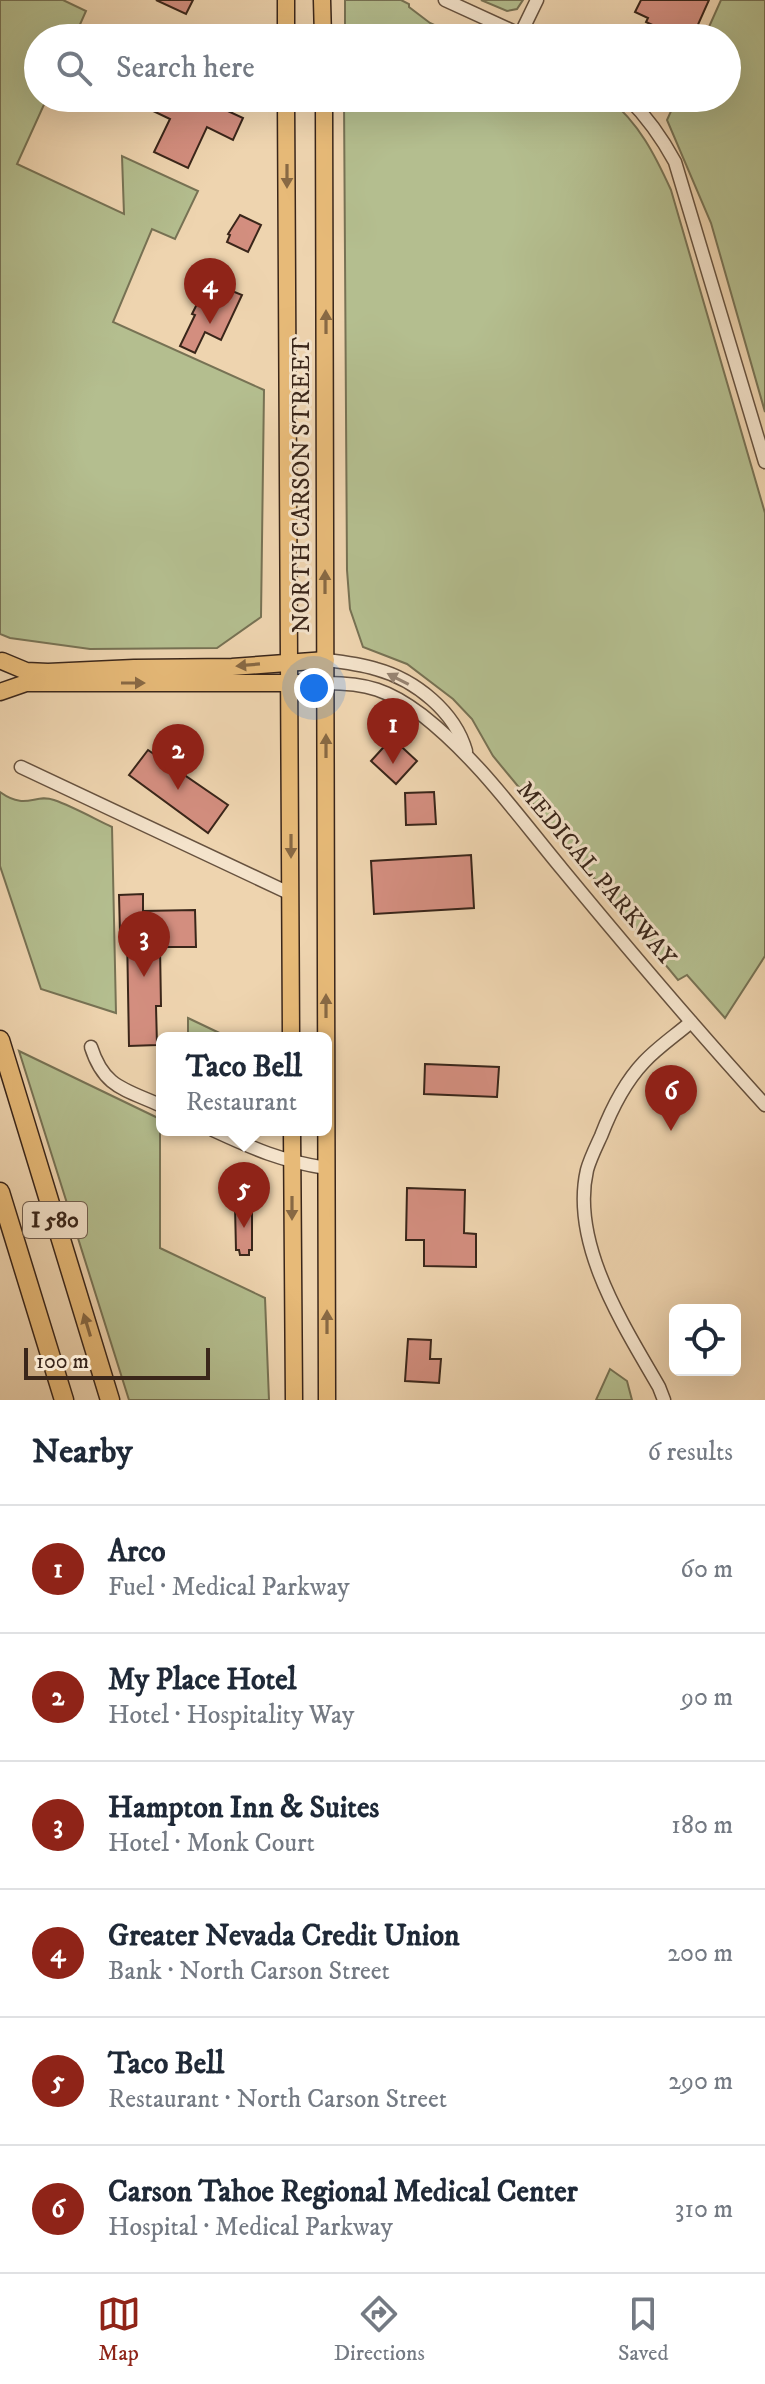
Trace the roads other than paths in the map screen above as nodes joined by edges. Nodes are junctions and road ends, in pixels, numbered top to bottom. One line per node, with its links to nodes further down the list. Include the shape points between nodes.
1 (286, 0): 5 (main road)
2 (322, 0): 6 (main road)
3 (445, 0): 7 (street)
4 (537, 0): 8 (street)
5 (286, 24)
6 (323, 24)
7 (498, 24)
8 (528, 24)
9 (286, 112): 15 (main road, NORTH CARSON STREET, one-way to 15)
10 (324, 112): 14 (main road, NORTH CARSON STREET, one-way to 10)
11 (642, 112): 12 (street, via 675,162)
12 (765, 462)
13 (1, 660): 15 (main road, one-way to 13, via 48,672 26,671); 18 (main road, via 7,673)
14 (326, 660): 15 (main road); 16 (main road, NORTH CARSON STREET); 19 (street, MEDICAL PARKWAY, one-way to 14, via 448,714 406,682 379,669)
15 (290, 662): 17 (main road, NORTH CARSON STREET)
16 (326, 683): 17 (main road); 19 (street, MEDICAL PARKWAY, via 355,683 387,693); 24 (main road, NORTH CARSON STREET, one-way to 16)
17 (291, 684): 18 (main road, one-way to 17, via 26,683); 21 (main road, NORTH CARSON STREET, one-way to 21)
18 (0, 692)
19 (467, 754): 22 (street, MEDICAL PARKWAY)
20 (21, 767): 21 (street)
21 (291, 894): 23 (main road, NORTH CARSON STREET)
22 (691, 1022): 28 (street, MEDICAL PARKWAY); 39 (street, via 643,1062 620,1095 587,1170 584,1209 589,1242 617,1314)
23 (291, 1032)
24 (326, 1032)
25 (0, 1040): 36 (highway, I 580, one-way to 25)
26 (91, 1047): 27 (street, via 103,1075)
27 (156, 1103)
28 (765, 1105)
29 (226, 1136): 32 (street)
30 (292, 1136): 32 (main road)
31 (326, 1136): 33 (main road, NORTH CARSON STREET, one-way to 31)
32 (292, 1163): 33 (street); 37 (main road, one-way to 37)
33 (326, 1168): 38 (main road, NORTH CARSON STREET, one-way to 33)
34 (0, 1192): 35 (highway, I 580)
35 (64, 1400)
36 (110, 1400)
37 (294, 1400)
38 (327, 1400)
39 (664, 1400)

